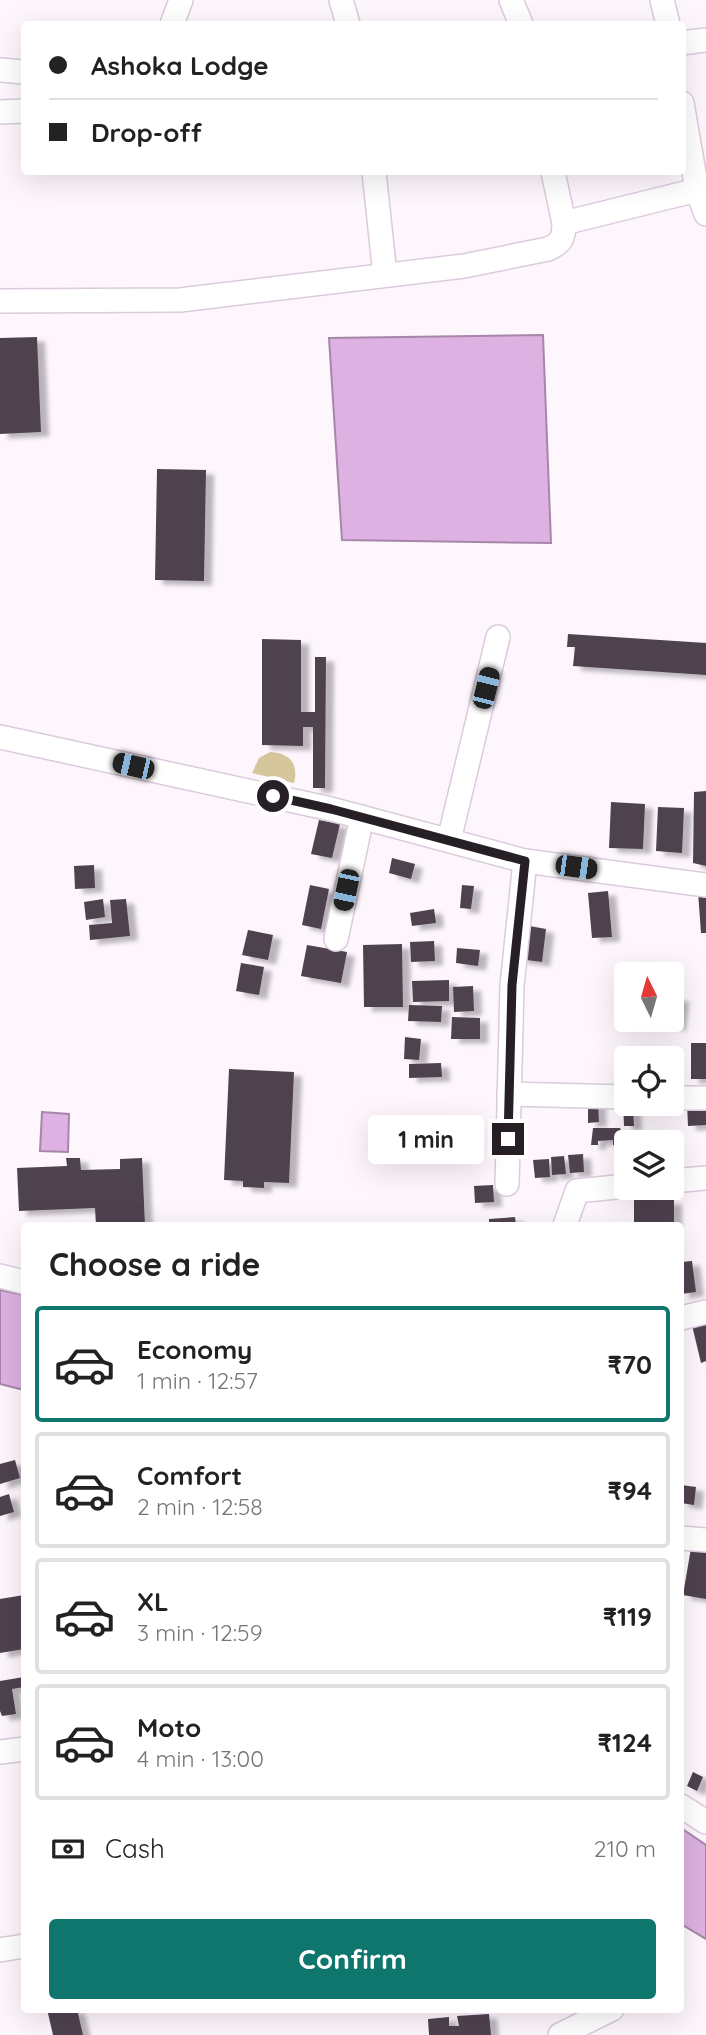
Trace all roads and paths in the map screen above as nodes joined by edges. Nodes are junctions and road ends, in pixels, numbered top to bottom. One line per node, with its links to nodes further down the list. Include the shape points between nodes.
1 (181, 0): 5 (street)
2 (341, 0): 6 (street)
3 (511, 0): 7 (street)
4 (662, 0): 8 (street)
5 (173, 21)
6 (347, 21)
7 (520, 21)
8 (667, 21)
9 (706, 40): 10 (street)
10 (686, 43)
11 (0, 70): 12 (street)
12 (21, 72)
13 (21, 111): 14 (street)
14 (0, 112)
15 (686, 122): 18 (street)
16 (374, 175): 20 (street)
17 (554, 175): 19 (street)
18 (703, 205): 19 (street)
19 (564, 223): 20 (street, via 564,237 548,249)
20 (385, 275): 21 (street, via 180,300)
21 (0, 300)
22 (498, 637): 25 (street)
23 (0, 737): 24 (street)
24 (362, 817): 25 (street); 28 (street)
25 (449, 840): 26 (street)
26 (525, 861): 27 (street); 29 (street, via 512,985)
27 (706, 885)
28 (336, 939)
29 (509, 1094): 30 (street); 35 (street)
30 (614, 1097)
31 (684, 1098): 32 (street)
32 (706, 1098)
33 (706, 1178): 34 (street)
34 (684, 1180)
35 (507, 1184)
36 (614, 1187): 37 (street, via 577,1191)
37 (566, 1222)
38 (0, 1276): 39 (street)
39 (21, 1281)
40 (706, 1312): 41 (street)
41 (684, 1317)
42 (684, 1538): 43 (street)
43 (706, 1540)
44 (21, 1749): 45 (street)
45 (0, 1752)
46 (684, 1809): 47 (street)
47 (706, 1822)
48 (21, 1946): 49 (street)
49 (0, 1950)
50 (604, 2013): 51 (street)
51 (560, 2035)

